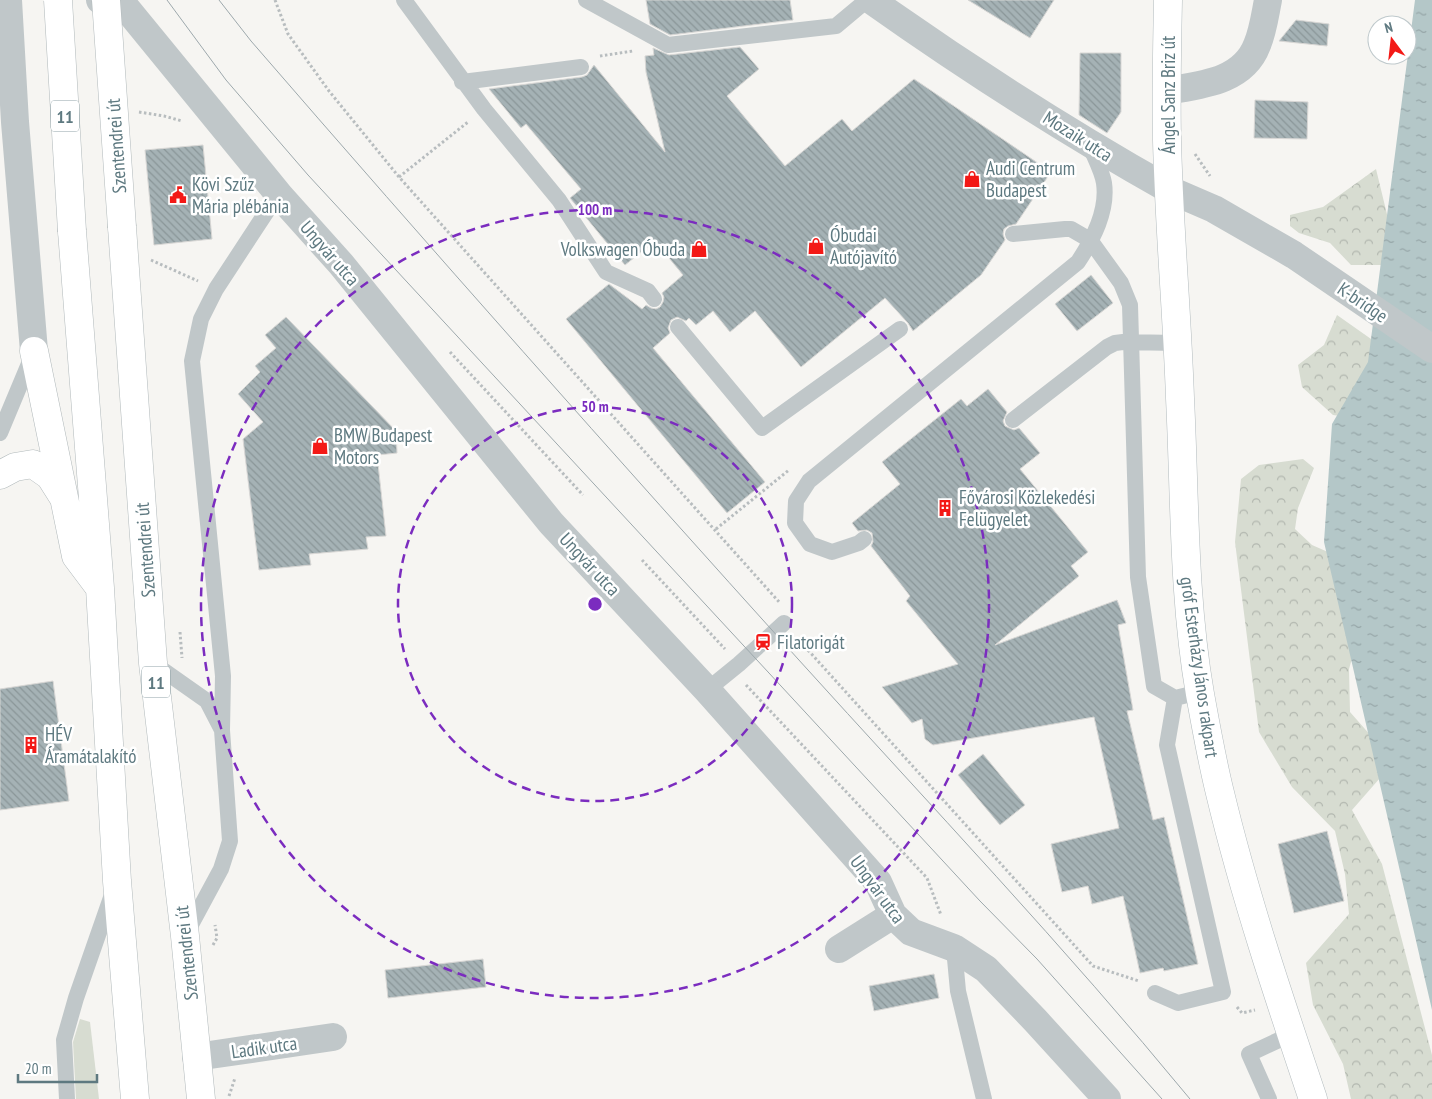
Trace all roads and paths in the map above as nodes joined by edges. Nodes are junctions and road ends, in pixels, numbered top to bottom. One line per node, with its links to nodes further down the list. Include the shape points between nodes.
1 (8, 0): 35 (street)
2 (58, 0): 43 (main road, 11, bridge)
3 (100, 0): 21 (street, Ungvár utca, via 127,9)
4 (106, 0): 45 (main road, Szentendrei út / 11, bridge)
5 (275, 0): 19 (path, via 288,34 329,91)
6 (404, 0): 14 (lane)
7 (586, 0): 12 (lane)
8 (867, 0): 12 (lane, via 836,26)
9 (872, 0): 18 (street, Mozaik utca, via 966,67)
10 (1168, 0): 15 (main road, Ángel Sanz Briz út)
11 (1268, 0): 15 (street, via 1257,46 1248,61 1232,75)
12 (668, 45): 13 (path, via 588,58)
13 (581, 67): 14 (lane)
14 (462, 82): 16 (lane)
15 (1166, 91): 17 (main road, Ángel Sanz Briz út)
16 (484, 109): 19 (path); 28 (lane, via 559,200 606,272 648,291)
17 (1167, 142): 20 (main road, Ángel Sanz Briz út); 22 (path, via 1192,143 1202,166 1216,184)
18 (1088, 143): 20 (street, Mozaik utca); 24 (lane, via 1104,182 1104,206)
19 (399, 177): 44 (path, via 792,616)
20 (1170, 190): 22 (street, Mozaik utca); 32 (main road, gróf Esterházy János rakpart)
21 (280, 196): 27 (lane, via 268,208); 47 (street, Ungvár utca, via 341,264 551,523)
22 (1214, 209): 25 (street, Mozaik utca)
23 (1014, 234): 24 (lane, via 1071,229)
24 (1090, 240): 31 (lane, via 1121,283 1130,305); 41 (lane, via 1078,262 808,481 796,501 795,523 810,544 832,552)
25 (1294, 255): 34 (street, K-bridge)
26 (151, 260): 27 (path)
27 (216, 289): 49 (lane, via 200,319 192,361 222,667)
28 (654, 299)
29 (678, 327): 30 (lane, via 762,428)
30 (900, 329)
31 (1132, 342): 32 (lane); 36 (lane, via 1107,347); 48 (lane, via 1138,577 1154,686)
32 (1178, 343): 48 (main road, gróf Esterházy János rakpart, via 1191,631)
33 (444, 345): 39 (path)
34 (1432, 349)
35 (34, 351): 37 (lane); 40 (main road)
36 (1013, 420)
37 (0, 433)
38 (0, 475): 40 (main road, via 15,467 33,464 50,476)
39 (583, 495)
40 (64, 499): 43 (main road, via 76,556)
41 (864, 539)
42 (642, 560): 46 (path)
43 (100, 588): 50 (main road, 11)
44 (784, 623): 46 (lane); 55 (path, via 1093,966 1142,983)
45 (153, 663): 49 (lane, via 207,701); 52 (main road, Szentendrei út / 11)
46 (736, 666): 47 (lane); 53 (path, via 740,679 927,878)
47 (707, 690): 51 (street, Ungvár utca, via 878,882)
48 (1187, 695): 55 (lane, via 1166,745 1223,992 1178,1003); 56 (main road, gróf Esterházy János rakpart, via 1219,790)
49 (222, 730): 52 (lane, via 230,841 222,868)
50 (117, 881): 59 (lane, via 64,1040); 60 (main road, 11)
51 (893, 915): 53 (street, Ungvár utca, via 911,932); 54 (street)
52 (185, 936): 58 (main road, Szentendrei út / 11)
53 (954, 948): 62 (lane, via 958,991); 63 (street, Ungvár utca, via 986,969)
54 (838, 949)
55 (1155, 993)
56 (1290, 1031): 64 (lane, via 1250,1054); 65 (main road, gróf Esterházy János rakpart)
57 (333, 1037): 58 (street, Ladik utca)
58 (196, 1057): 61 (main road, Szentendrei út / 11)
59 (67, 1099)
60 (135, 1099)
61 (201, 1099)
62 (984, 1099)
63 (1107, 1099)
64 (1269, 1099)
65 (1314, 1099)

